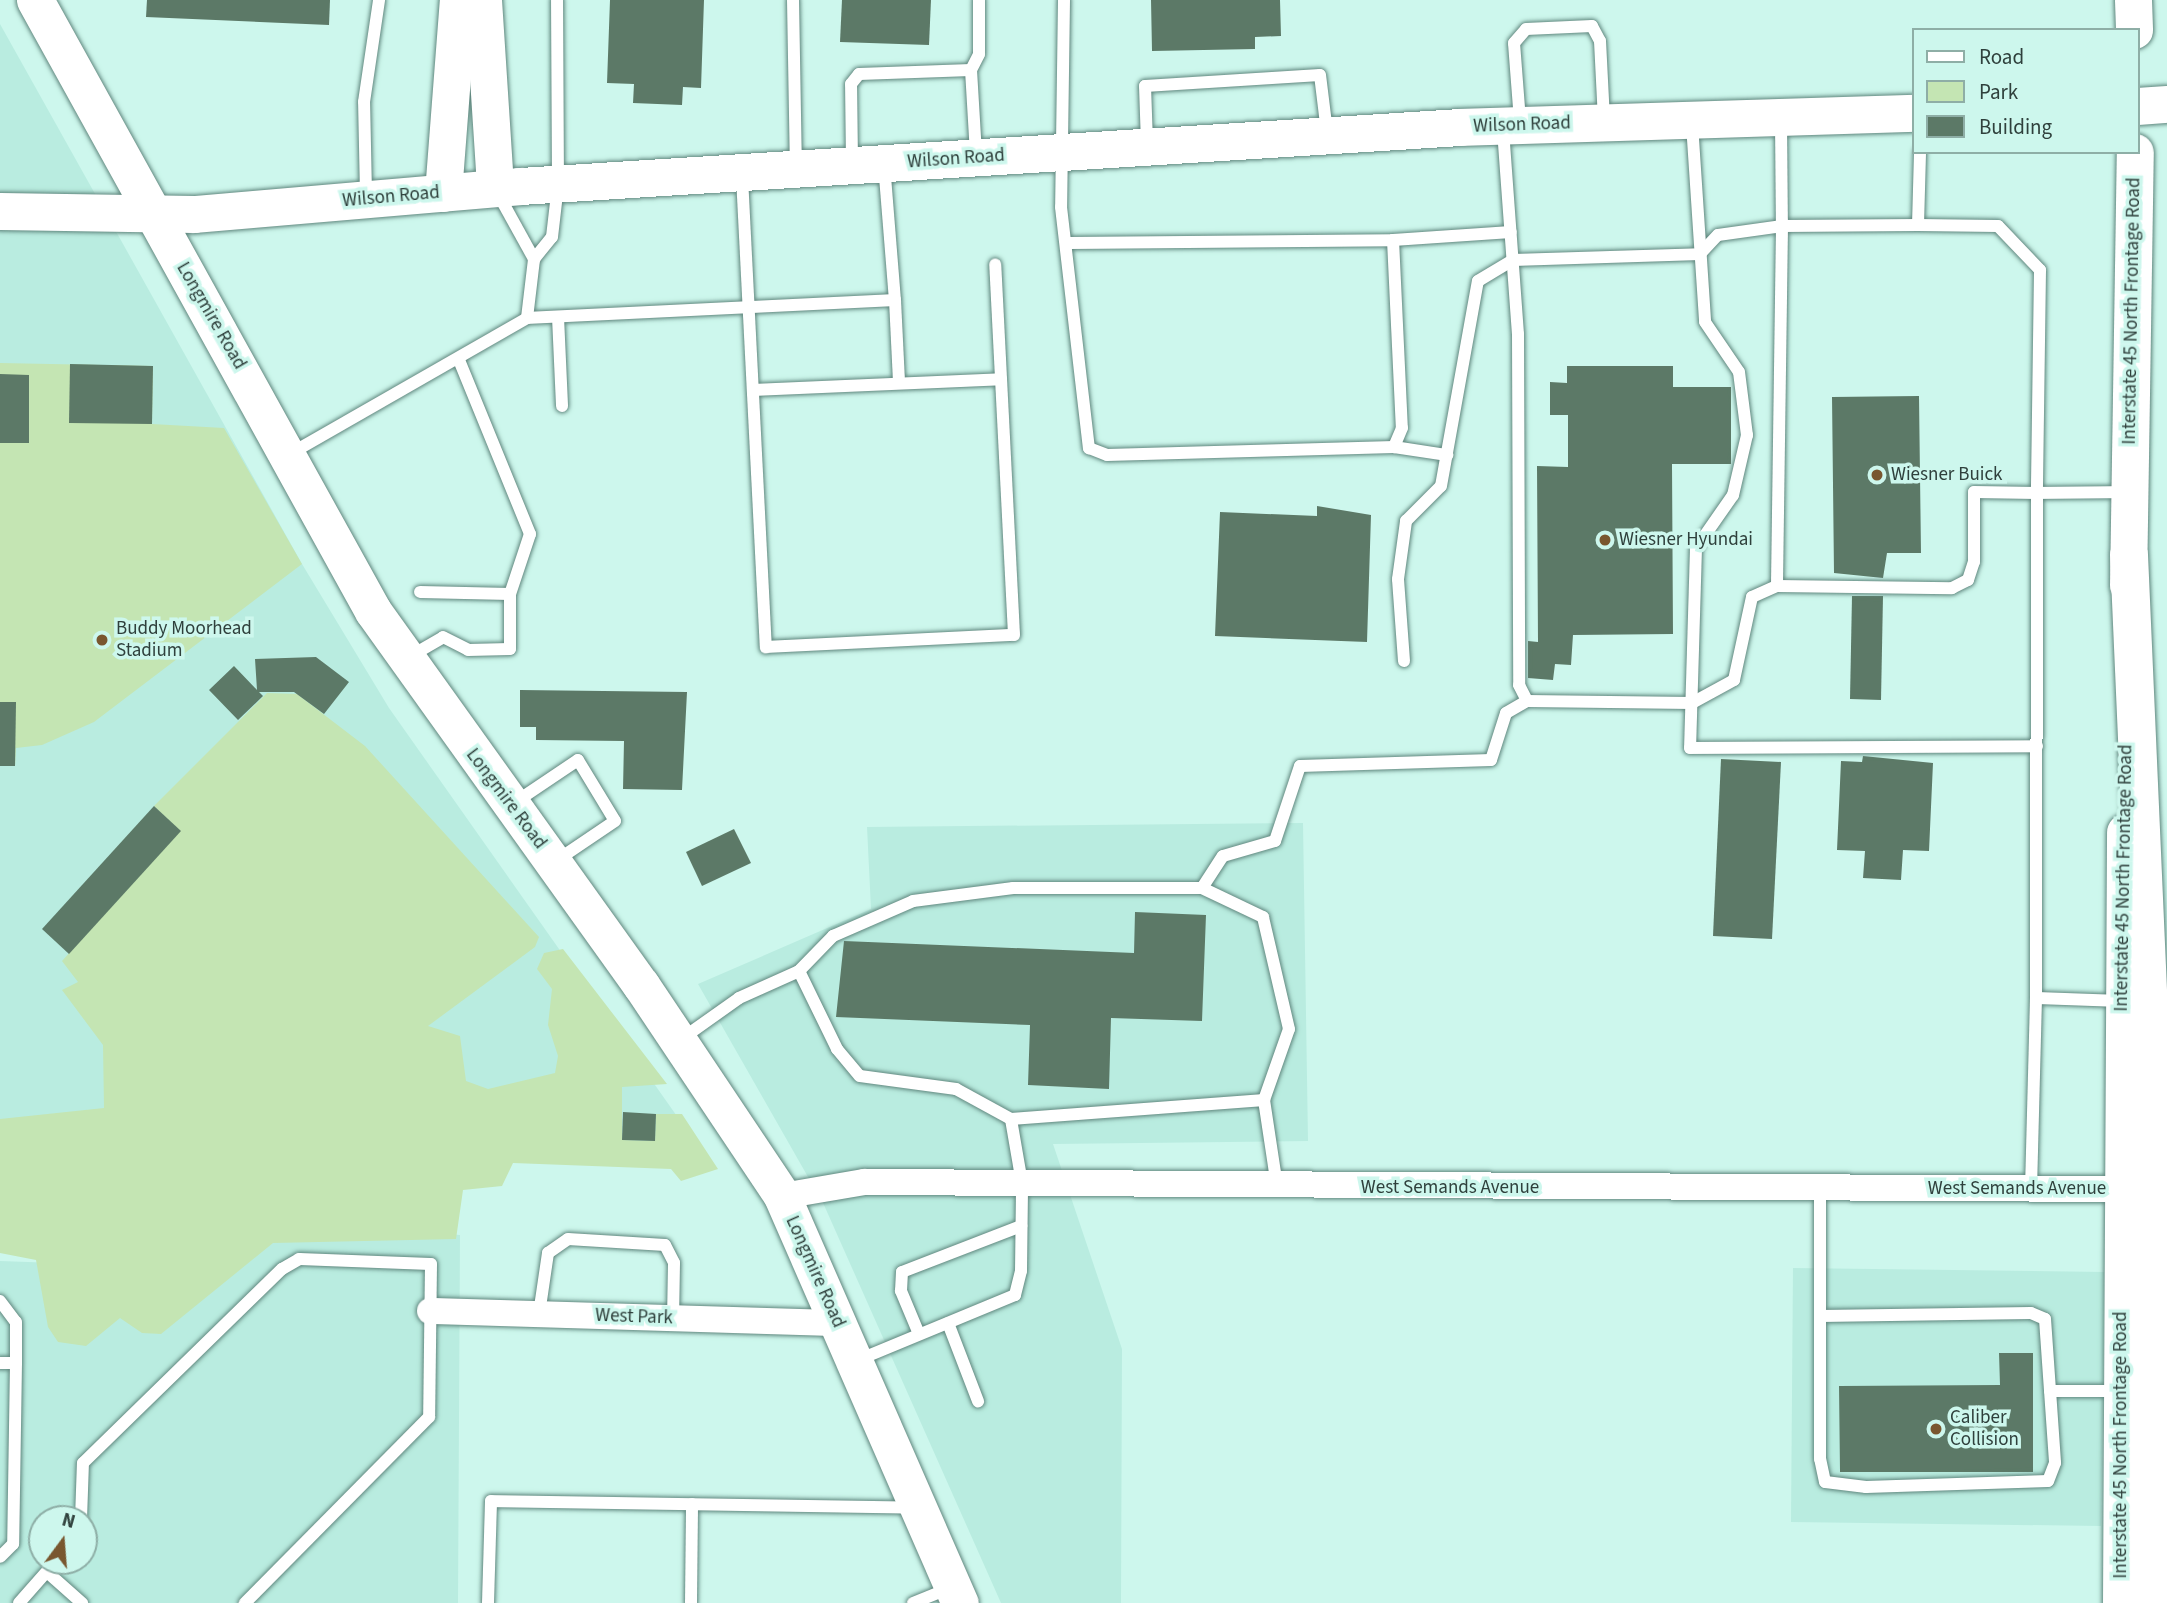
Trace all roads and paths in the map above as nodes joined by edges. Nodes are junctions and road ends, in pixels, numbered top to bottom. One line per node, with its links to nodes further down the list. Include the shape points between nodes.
1 (35, 0): 31 (main road, Longmire Road)
2 (379, 0): 29 (lane, via 364,102)
3 (458, 0): 28 (main road)
4 (483, 0): 27 (main road)
5 (557, 0): 26 (lane)
6 (793, 0): 24 (lane)
7 (979, 0): 11 (lane, via 979,54)
8 (1064, 0): 19 (lane)
9 (2133, 0): 10 (main road)
10 (2134, 28)
11 (971, 70): 22 (lane); 23 (lane, via 859,74 851,84)
12 (1912, 113): 13 (main road, Wilson Road)
13 (1781, 117): 14 (main road, Wilson Road); 33 (lane)
14 (1692, 120): 15 (main road, Wilson Road); 37 (lane)
15 (1605, 123): 16 (main road, Wilson Road); 16 (lane, via 1600,41 1592,26 1526,29 1514,43)
16 (1511, 125): 17 (main road, Wilson Road); 34 (lane)
17 (1327, 136): 18 (main road, Wilson Road); 18 (lane, via 1320,75 1145,86)
18 (1147, 147): 19 (main road, Wilson Road)
19 (1060, 153): 22 (main road, Wilson Road); 36 (lane, via 1061,207)
20 (1920, 154): 32 (lane)
21 (2135, 154): 53 (main road, Interstate 45 North Frontage Road)
22 (976, 158): 23 (main road, Wilson Road)
23 (869, 165): 24 (main road, Wilson Road); 41 (lane)
24 (796, 169): 25 (main road, Wilson Road)
25 (741, 173): 26 (main road, Wilson Road); 42 (lane)
26 (558, 185): 27 (main road, Wilson Road); 38 (lane, via 551,237)
27 (495, 188): 28 (main road, Wilson Road); 38 (lane)
28 (443, 193): 29 (main road, Wilson Road)
29 (366, 199): 31 (main road, Wilson Road)
30 (0, 211): 31 (main road, Wilson Road)
31 (152, 215): 51 (main road, Longmire Road)
32 (1918, 225): 33 (lane); 54 (lane, via 1998,226 2040,270)
33 (1783, 226): 37 (lane, via 1718,235); 56 (lane)
34 (1511, 232): 35 (lane); 39 (lane)
35 (1393, 240): 36 (lane); 50 (lane, via 1402,428)
36 (1069, 243): 50 (lane, via 1089,448 1107,455)
37 (1700, 254): 39 (lane); 62 (lane, via 1705,322 1739,372 1747,435 1733,495 1696,548)
38 (534, 259): 44 (lane)
39 (1513, 260): 52 (lane, via 1478,281); 61 (lane, via 1519,685)
40 (995, 264): 46 (lane)
41 (895, 300): 42 (lane); 47 (lane)
42 (748, 307): 43 (lane); 48 (lane)
43 (558, 317): 44 (lane); 49 (lane)
44 (527, 318): 45 (lane)
45 (459, 360): 51 (lane); 58 (lane, via 530,534)
46 (1001, 379): 47 (lane); 48 (lane, via 1014,635 793,646 766,647)
47 (899, 383): 48 (lane)
48 (753, 390)
49 (562, 406)
50 (1394, 447): 52 (lane)
51 (288, 455): 59 (main road, Longmire Road)
52 (1447, 455): 60 (lane, via 1441,486 1406,521 1398,579)
53 (2130, 492): 54 (lane); 55 (main road, Interstate 45 North Frontage Road)
54 (2037, 493): 56 (lane, via 1974,492 1974,562 1968,580 1952,588); 63 (lane)
55 (2129, 555): 69 (main road, Interstate 45 North Frontage Road); 102 (highway, via 2150,1028)
56 (1777, 586): 62 (lane, via 1752,597 1734,680)
57 (420, 592): 58 (lane)
58 (510, 594): 59 (lane, via 510,649 468,650 443,637)
59 (405, 660): 64 (main road, Longmire Road)
60 (1404, 662)
61 (1527, 701): 62 (lane); 66 (lane, via 1506,713 1491,760 1300,766 1275,841 1223,856)
62 (1692, 703): 63 (lane, via 1690,748)
63 (2037, 746): 68 (lane)
64 (511, 805): 65 (main road, Longmire Road); 65 (lane, via 578,760 615,821)
65 (554, 863): 70 (main road, Longmire Road)
66 (1202, 888): 67 (lane, via 1013,888 913,901 833,936); 71 (lane, via 1263,916 1289,1029)
67 (799, 971): 70 (lane, via 739,998); 72 (lane, via 837,1049 860,1076 956,1089)
68 (2036, 998): 69 (lane); 76 (lane)
69 (2123, 1001): 77 (main road, Interstate 45 North Frontage Road)
70 (680, 1040): 78 (main road, Longmire Road)
71 (1264, 1101): 72 (lane); 74 (lane)
72 (1011, 1119): 73 (lane)
73 (1022, 1183): 74 (street, West Semands Avenue); 78 (street, West Semands Avenue, via 839,1184); 79 (lane)
74 (1277, 1186): 75 (street, West Semands Avenue)
75 (1820, 1189): 76 (street, West Semands Avenue); 83 (lane)
76 (2031, 1189): 77 (street, West Semands Avenue)
77 (2120, 1189): 92 (main road, Interstate 45 North Frontage Road)
78 (782, 1196): 85 (main road, Longmire Road)
79 (1021, 1226): 86 (lane, via 1015,1295); 87 (lane, via 902,1272 901,1291)
80 (0, 1301): 90 (lane, via 16,1322)
81 (430, 1311): 82 (street, West Park); 95 (lane, via 431,1264 299,1259 282,1269 83,1463); 105 (lane, via 429,1417)
82 (539, 1314): 84 (street, West Park); 84 (lane, via 548,1253 568,1239 665,1245 674,1263)
83 (1820, 1316): 91 (lane, via 2031,1313 2046,1319); 91 (lane, via 1820,1459 1825,1482 1836,1486 2048,1481 2055,1463)
84 (674, 1318): 85 (street, West Park)
85 (838, 1323): 88 (main road, Longmire Road)
86 (948, 1323): 87 (lane); 93 (lane)
87 (919, 1335): 88 (lane)
88 (855, 1362): 96 (main road, Longmire Road)
89 (0, 1363): 90 (lane)
90 (16, 1363): 97 (lane, via 13,1544)
91 (2050, 1391): 92 (lane)
92 (2120, 1391): 102 (main road, Interstate 45 North Frontage Road)
93 (978, 1401)
94 (692, 1504): 96 (lane); 106 (lane, via 491,1502); 107 (lane)
95 (82, 1505)
96 (919, 1508): 100 (main road, Longmire Road)
97 (0, 1557)
98 (44, 1575): 103 (lane)
99 (56, 1575): 101 (lane)
100 (957, 1595): 108 (lane)
101 (68, 1598): 104 (lane)
102 (2141, 1599)
103 (19, 1603)
104 (82, 1603)
105 (245, 1603)
106 (488, 1603)
107 (691, 1603)
108 (913, 1603)

